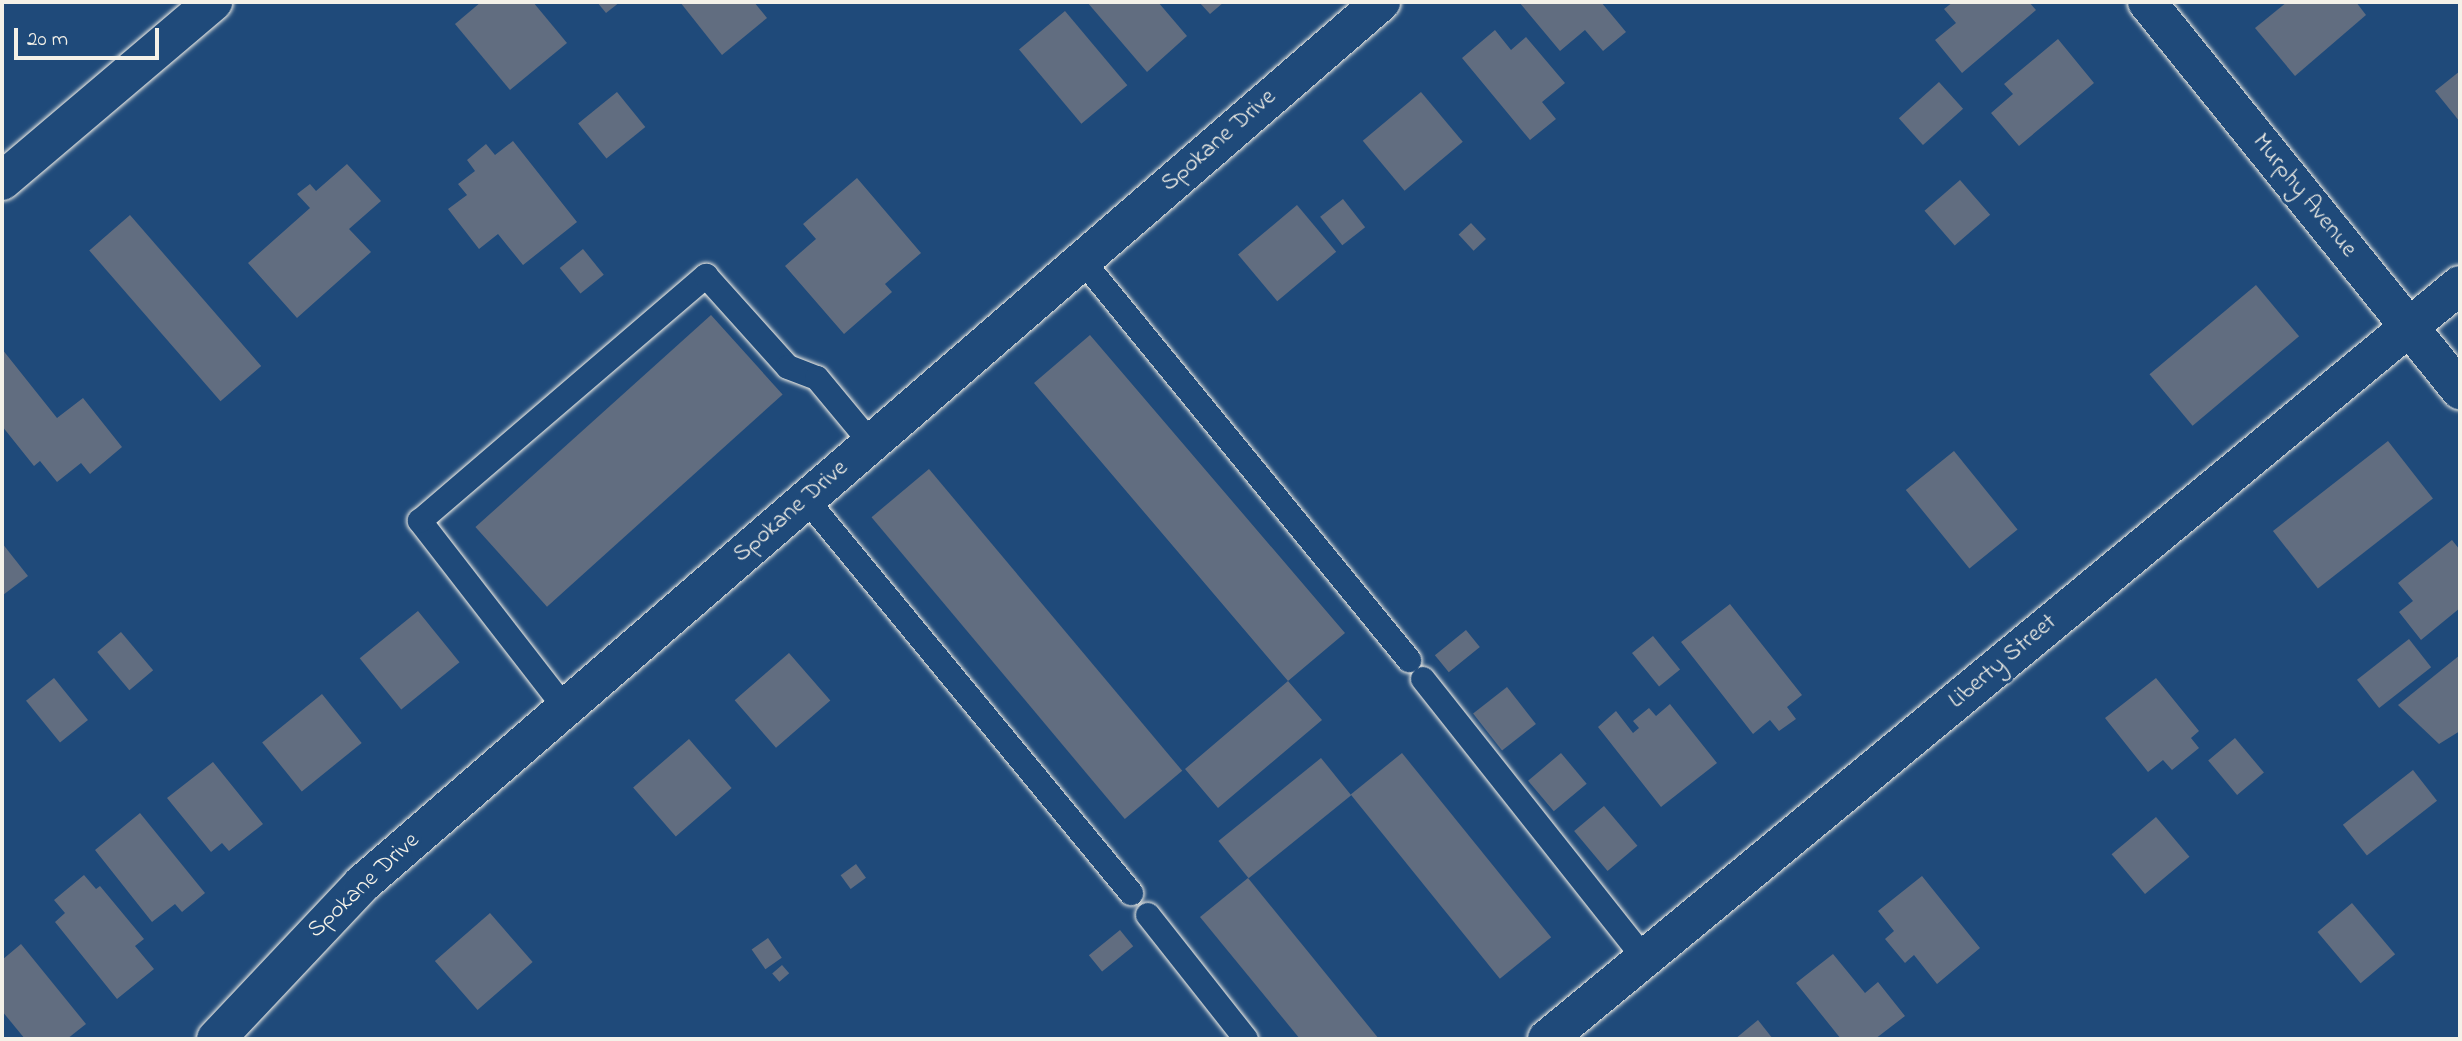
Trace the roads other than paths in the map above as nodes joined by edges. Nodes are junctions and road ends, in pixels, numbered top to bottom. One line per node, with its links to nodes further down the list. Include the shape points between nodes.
1 (213, 2): 4 (street)
2 (1381, 2): 5 (street, Spokane Drive)
3 (2147, 2): 7 (street, Murphy Avenue)
4 (2, 181)
5 (1082, 260): 9 (street, Spokane Drive); 14 (lane, via 1416,669)
6 (2460, 285): 7 (street, Liberty Street)
7 (2410, 326): 8 (street, Murphy Avenue); 14 (street, Liberty Street)
8 (2460, 390)
9 (871, 443): 10 (street, Spokane Drive); 11 (lane, via 817,378 788,368 706,276 420,521)
10 (806, 499): 11 (street, Spokane Drive); 12 (lane)
11 (565, 708): 15 (street, Spokane Drive, via 362,884)
12 (1131, 893)
13 (1148, 915): 16 (lane)
14 (1644, 959): 17 (street, Liberty Street)
15 (216, 1039)
16 (1246, 1039)
17 (1547, 1039)

